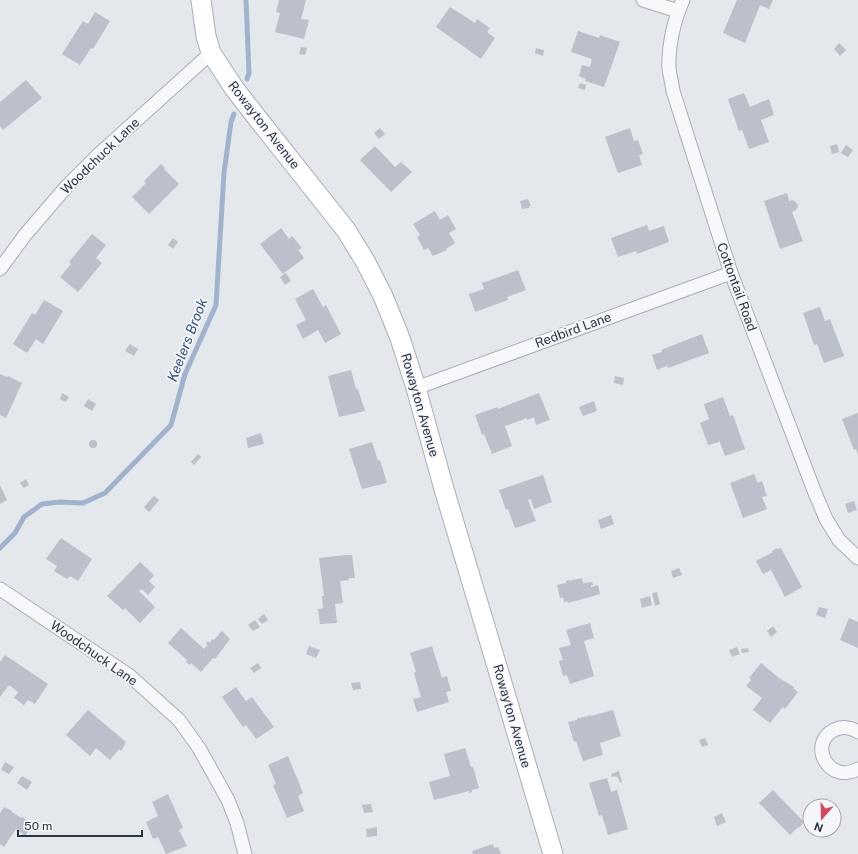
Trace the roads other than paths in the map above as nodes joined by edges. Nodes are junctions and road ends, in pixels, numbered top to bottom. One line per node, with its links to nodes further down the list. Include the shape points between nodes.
1 (201, 0): 4 (street, Rowayton Avenue)
2 (643, 0): 3 (street)
3 (680, 6): 6 (street, Cottontail Road, via 671,44 669,68 673,91)
4 (211, 53): 5 (street, Woodchuck Lane, via 67,186); 7 (street, Rowayton Avenue, via 234,88 342,224 365,261 400,338)
5 (0, 269)
6 (731, 273): 7 (street, Redbird Lane); 8 (street, Cottontail Road, via 826,519 839,540)
7 (416, 388): 13 (street, Rowayton Avenue)
8 (858, 558)
9 (0, 589): 12 (street, Woodchuck Lane, via 130,676 178,720 199,748 228,800 238,824)
10 (858, 732): 11 (street, via 846,727 831,732 825,738 822,754 827,764 837,772 853,772)
11 (858, 769)
12 (245, 854)
13 (553, 854)

